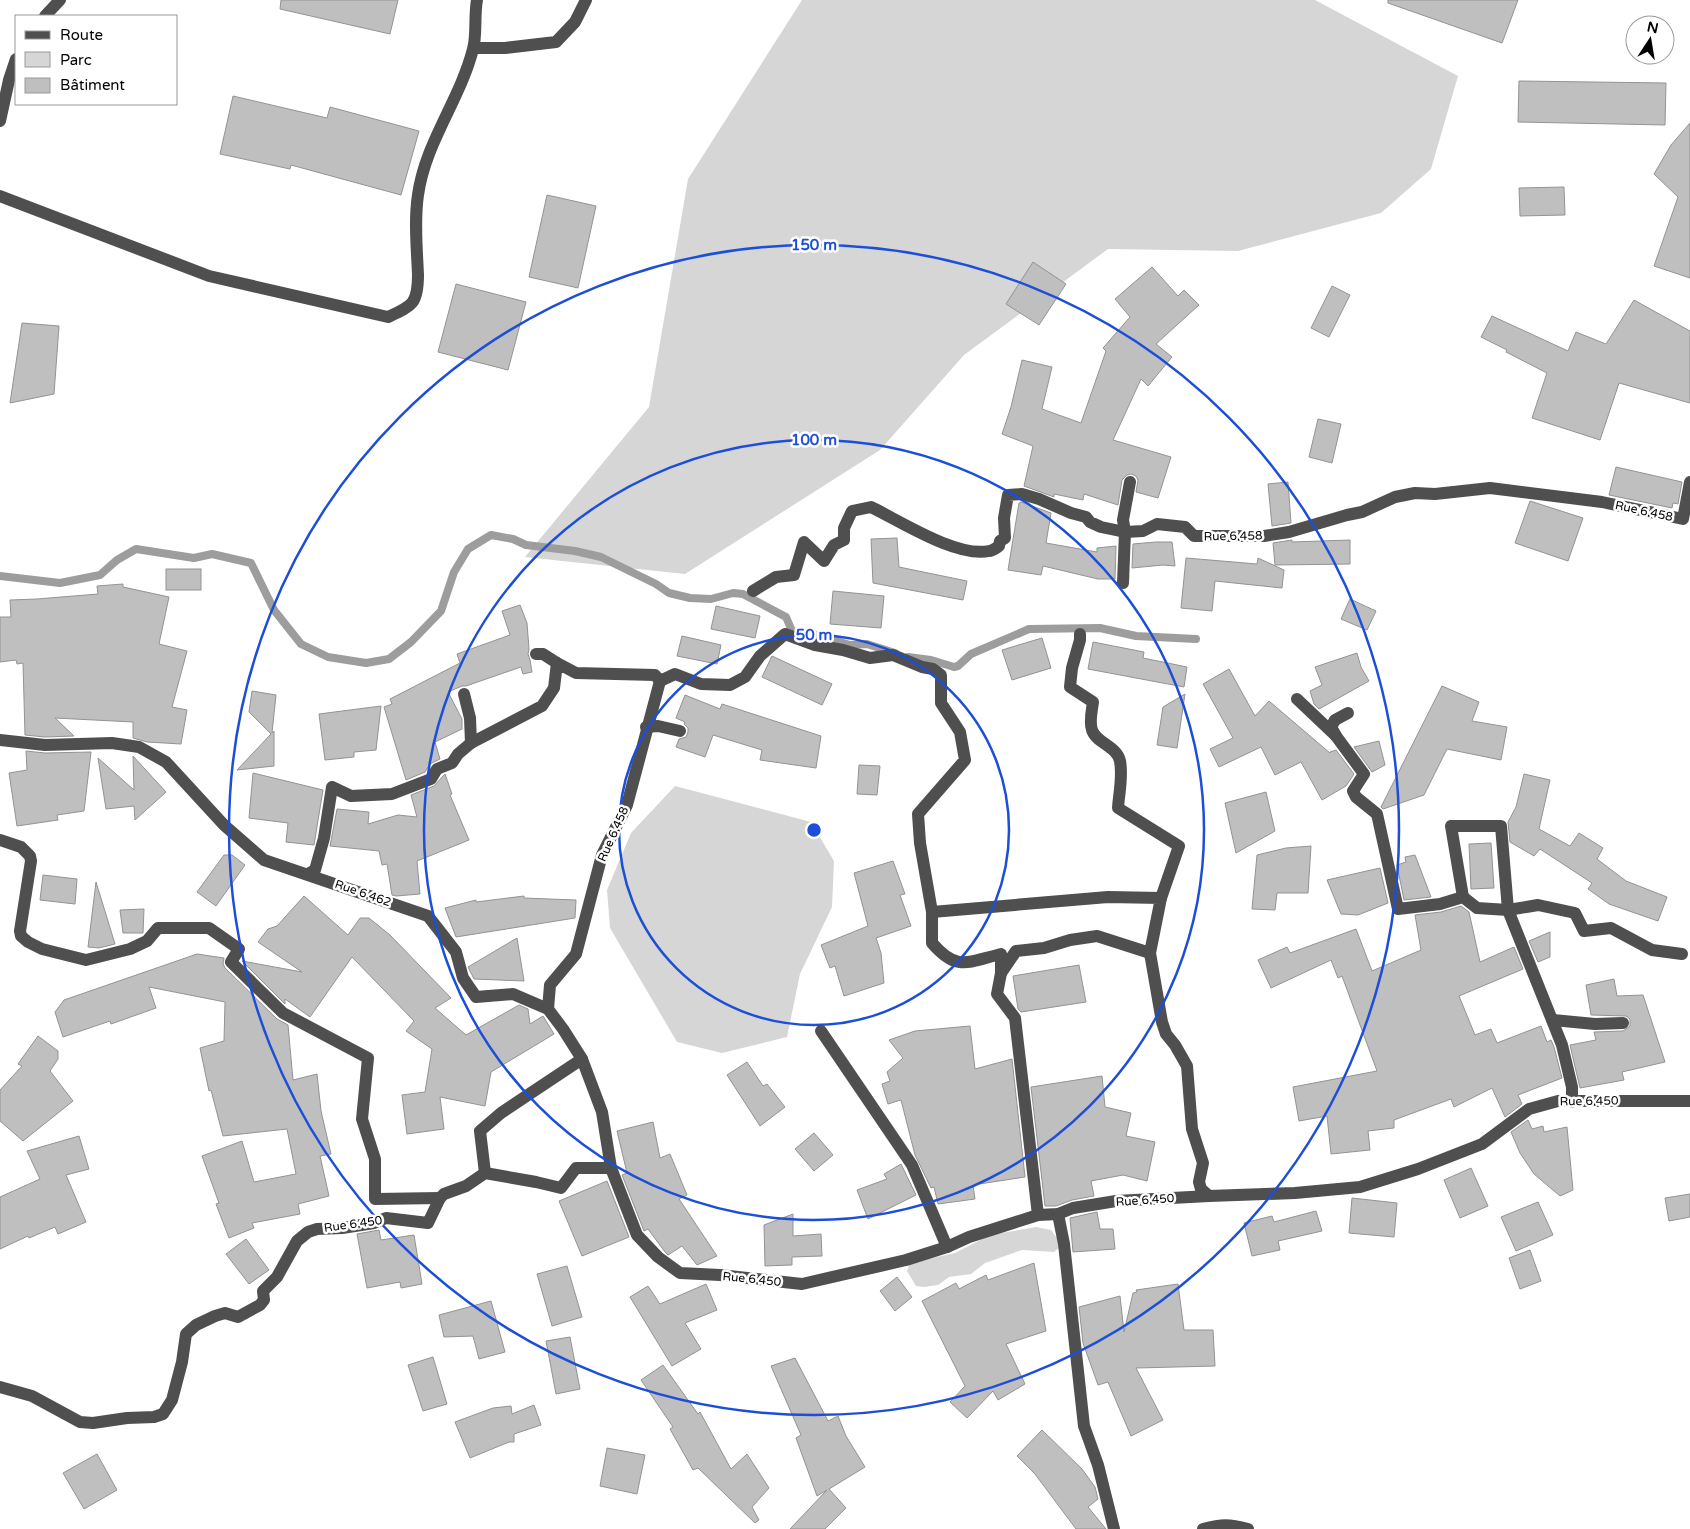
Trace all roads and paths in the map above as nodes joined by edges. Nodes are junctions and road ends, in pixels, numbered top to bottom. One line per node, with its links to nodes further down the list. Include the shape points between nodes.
1 (60, 0): 4 (street)
2 (477, 0): 5 (street)
3 (586, 0): 5 (street, via 575,22 556,42)
4 (47, 15)
5 (474, 48): 8 (street, via 423,171 418,196 418,282 415,299 409,307 388,316 209,276)
6 (15, 62): 7 (street)
7 (0, 121)
8 (0, 196)
9 (1130, 482): 11 (street)
10 (1690, 482): 11 (street, Rue 6.458, via 1683,519 1602,502 1490,488 1395,497 1362,512 1264,536 1194,536 1185,526 1157,524 1143,531)
11 (1124, 532): 12 (street); 13 (street, Rue 6.458, via 1101,527 1086,517 1039,499 1022,494 1008,495 1005,538 990,551 973,552 940,542 871,507 852,511 844,528 844,540 834,545 824,561 804,542 794,575 776,578)
12 (1123, 584)
13 (753, 591)
14 (1080, 634): 28 (street, via 1070,687 1093,702 1092,732 1120,760 1118,808 1179,846)
15 (536, 654): 16 (street, via 543,654)
16 (557, 663): 17 (street, via 576,673 655,676); 25 (street, via 554,688 542,706)
17 (660, 681): 21 (street, Rue 6.458); 31 (street, via 675,674 701,684 730,685 746,677 760,656 785,634 870,658 893,655 941,675 941,703 960,732 965,760 918,814)
18 (464, 694): 25 (street, via 470,718)
19 (1297, 699): 23 (street)
20 (1348, 713): 23 (street, via 1334,720 1331,727)
21 (646, 727): 22 (street); 35 (street, Rue 6.458, via 627,805 602,855 576,954 550,985)
22 (680, 731)
23 (1336, 736): 29 (street, via 1364,774 1353,791 1377,814 1398,909)
24 (0, 740): 27 (street, Rue 6.462, via 45,745 112,743 139,746 166,762 224,825 264,860)
25 (471, 743): 27 (street, via 452,763 437,769 431,780 392,794 351,796 332,787 319,858 315,870)
26 (0, 840): 45 (street, via 21,847 30,856 20,931 28,942 42,949 86,960 130,949 147,941 158,928 209,928 238,949 231,962 283,1013 368,1058 362,1119 375,1159 375,1199)
27 (308, 874): 35 (street, Rue 6.462, via 428,916 456,952 463,978 476,997 513,994)
28 (1161, 898): 31 (street, via 1108,897); 32 (street)
29 (1463, 898): 30 (street, via 1477,908); 30 (street, via 1451,826 1501,826)
30 (1508, 910): 33 (street, via 1538,905 1575,913 1584,931 1611,928 1652,950); 36 (street)
31 (932, 912): 34 (street, via 932,943 942,955 962,963 1001,954)
32 (1150, 953): 34 (street, via 1097,936 1016,951); 44 (street, via 1162,1022 1187,1066 1192,1130 1203,1163 1199,1182 1201,1190)
33 (1682, 954)
34 (1001, 973): 47 (street, via 996,994 1016,1018)
35 (548, 1009): 39 (street)
36 (1553, 1020): 37 (street); 41 (street, via 1572,1087)
37 (1623, 1023)
38 (821, 1031): 48 (street, via 912,1164)
39 (582, 1059): 42 (street, via 602,1112); 43 (street, via 501,1113 480,1131)
40 (1690, 1101): 41 (street, Rue 6.450)
41 (1572, 1102): 44 (street, Rue 6.450, via 1558,1101 1529,1109 1482,1144 1360,1187 1294,1194)
42 (611, 1168): 43 (street, via 576,1168 562,1188); 48 (street, Rue 6.450, via 637,1235 658,1257 680,1273 802,1284)
43 (485, 1173): 45 (street)
44 (1209, 1196): 46 (street, Rue 6.450, via 1116,1201 1073,1208)
45 (440, 1198): 49 (street, Rue 6.450, via 428,1223 386,1218 374,1223 308,1232 297,1241 277,1277 263,1291 264,1300 260,1305 238,1317 225,1313 215,1316 186,1334 178,1384 163,1414 80,1422 32,1396)
46 (1058, 1214): 47 (street, Rue 6.450); 50 (street, via 1084,1426)
47 (1038, 1215): 48 (street, Rue 6.450)
48 (947, 1247)
49 (0, 1387)
50 (1114, 1529)
51 (1203, 1529): 52 (street, via 1221,1524)
52 (1248, 1529)

